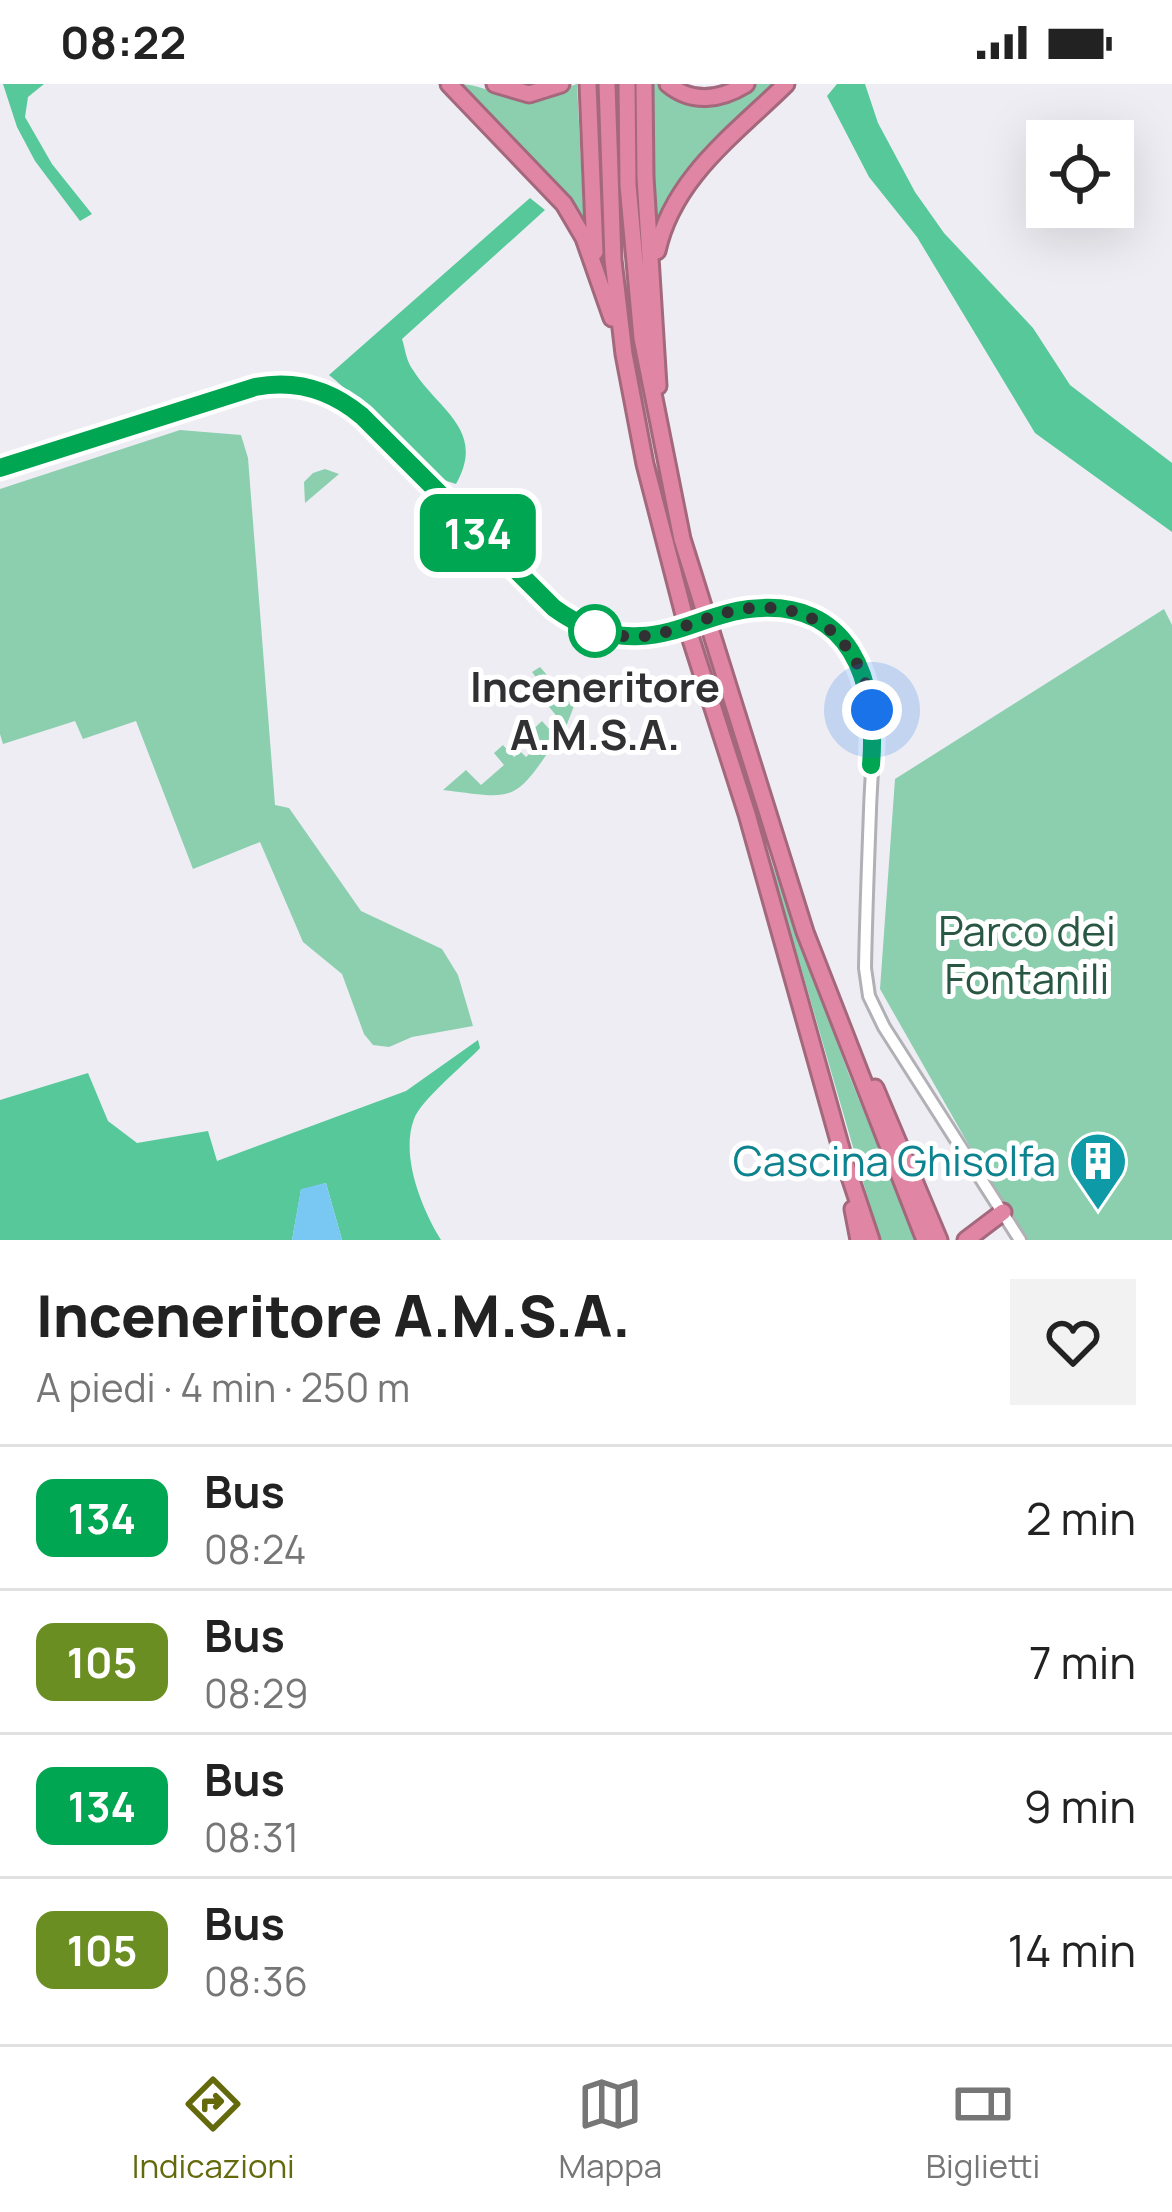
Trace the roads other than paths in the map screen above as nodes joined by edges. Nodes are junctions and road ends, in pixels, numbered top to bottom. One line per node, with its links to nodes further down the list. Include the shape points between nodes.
1 (449, 84): 12 (highway, via 564,204)
2 (495, 84): 3 (highway, via 529,94)
3 (561, 84)
4 (588, 84): 12 (highway)
5 (608, 84): 13 (highway, via 611,242)
6 (628, 84): 14 (highway, via 633,262)
7 (644, 84): 11 (highway)
8 (668, 84): 9 (highway, via 700,99)
9 (746, 84)
10 (786, 84): 11 (highway, via 684,185)
11 (653, 266): 14 (highway)
12 (597, 273): 13 (highway)
13 (624, 354): 17 (highway, via 667,555)
14 (660, 436): 16 (highway, via 725,684)
15 (0, 468): 18 (street, bridge, via 255,387 302,385 362,416 572,622 607,634 655,635 752,608 794,612 845,641 869,691 874,734 869,996)
16 (843, 1028): 21 (highway); 22 (highway)
17 (844, 1159): 19 (highway); 20 (highway)
18 (1003, 1212): 23 (highway); 24 (street)
19 (859, 1240)
20 (871, 1240)
21 (925, 1240)
22 (939, 1240)
23 (965, 1240)
24 (1020, 1240)

